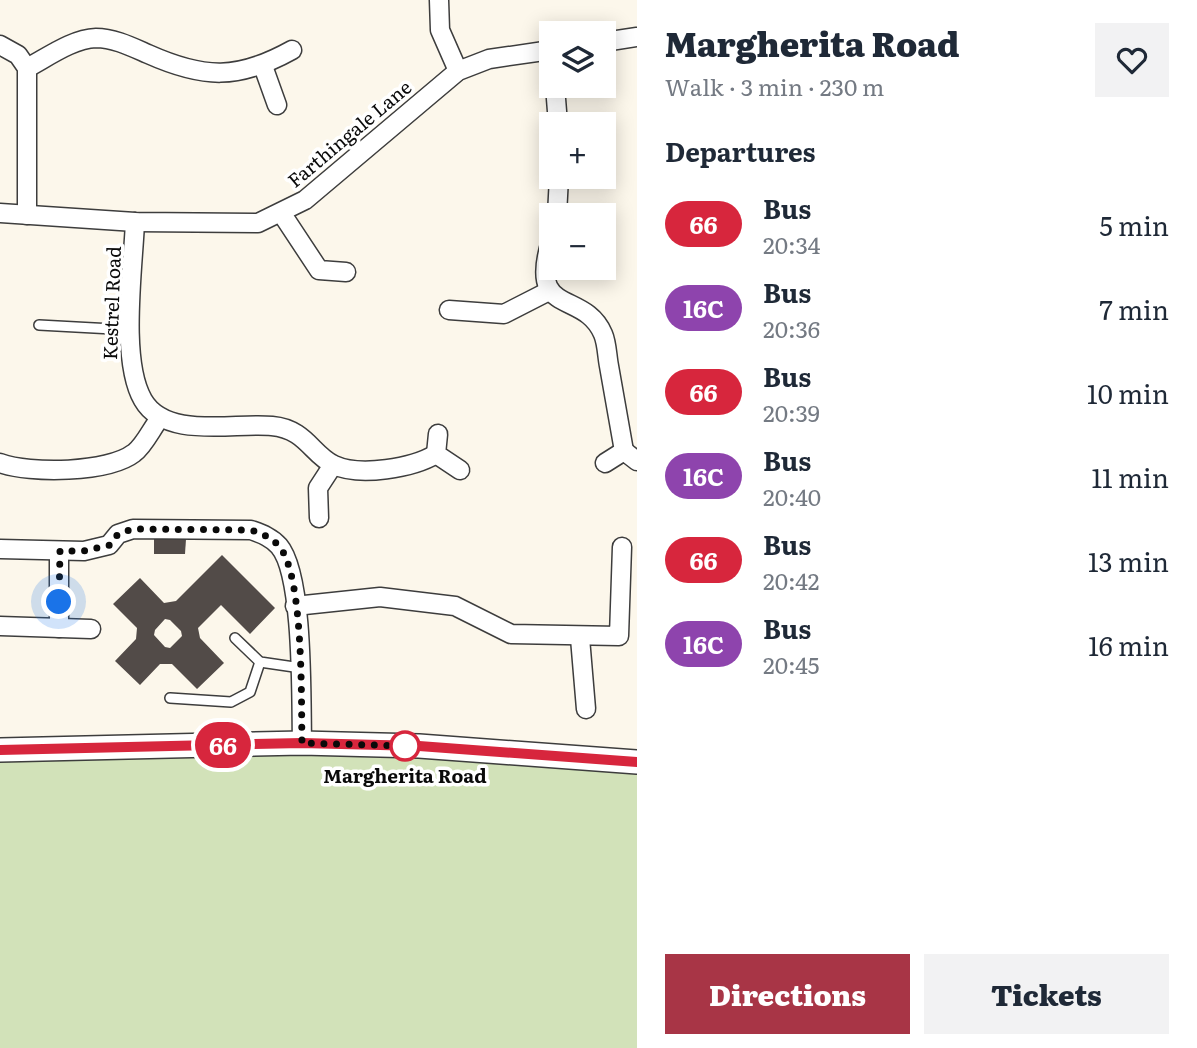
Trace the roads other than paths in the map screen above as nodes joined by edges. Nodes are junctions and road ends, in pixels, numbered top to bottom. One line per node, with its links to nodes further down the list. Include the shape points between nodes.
1 (439, 0): 9 (street, via 439,30)
2 (637, 37): 3 (street)
3 (616, 40)
4 (0, 46): 8 (street, via 18,55)
5 (292, 50): 7 (street)
6 (539, 52): 9 (street, Farthingale Lane, via 489,59)
7 (263, 66): 8 (street, via 225,74 204,72 174,66 115,41 93,38); 10 (street)
8 (27, 68): 13 (street)
9 (458, 71): 12 (street, Farthingale Lane, via 316,192)
10 (277, 105)
11 (0, 214): 13 (street, Farthingale Lane)
12 (282, 214): 14 (street, Farthingale Lane, via 258,223); 15 (street, via 319,270)
13 (27, 215): 14 (street, Farthingale Lane)
14 (135, 222): 20 (street, Kestrel Road)
15 (346, 272)
16 (546, 280): 17 (street)
17 (549, 291): 18 (street, via 504,314); 24 (street, via 562,303 591,315 604,335)
18 (449, 310)
19 (39, 325): 20 (lane)
20 (131, 330): 21 (street, Kestrel Road, via 130,368 143,401)
21 (160, 418): 25 (street, via 136,453 103,467 24,468); 27 (street, via 223,429 273,426 299,435)
22 (438, 434): 23 (street)
23 (436, 454): 27 (street, via 407,467); 28 (street)
24 (630, 456): 26 (street)
25 (0, 463)
26 (605, 463)
27 (333, 465): 29 (street, via 318,488)
28 (460, 470)
29 (319, 518)
30 (622, 547): 38 (street, via 620,636)
31 (0, 549): 32 (street)
32 (60, 551): 33 (street, via 110,545 118,534 133,529 251,530 280,547 293,581); 35 (street)
33 (295, 606): 38 (street, via 380,597 455,606 512,634); 40 (street)
34 (0, 626): 35 (street)
35 (59, 628): 36 (street)
36 (92, 629)
37 (235, 638): 39 (lane)
38 (580, 638): 42 (street)
39 (260, 662): 40 (lane); 41 (lane, via 250,692 242,698 231,702)
40 (300, 668): 43 (street)
41 (170, 698)
42 (586, 709)
43 (302, 743): 44 (street); 45 (street, via 419,746)
44 (0, 750)
45 (637, 762)

